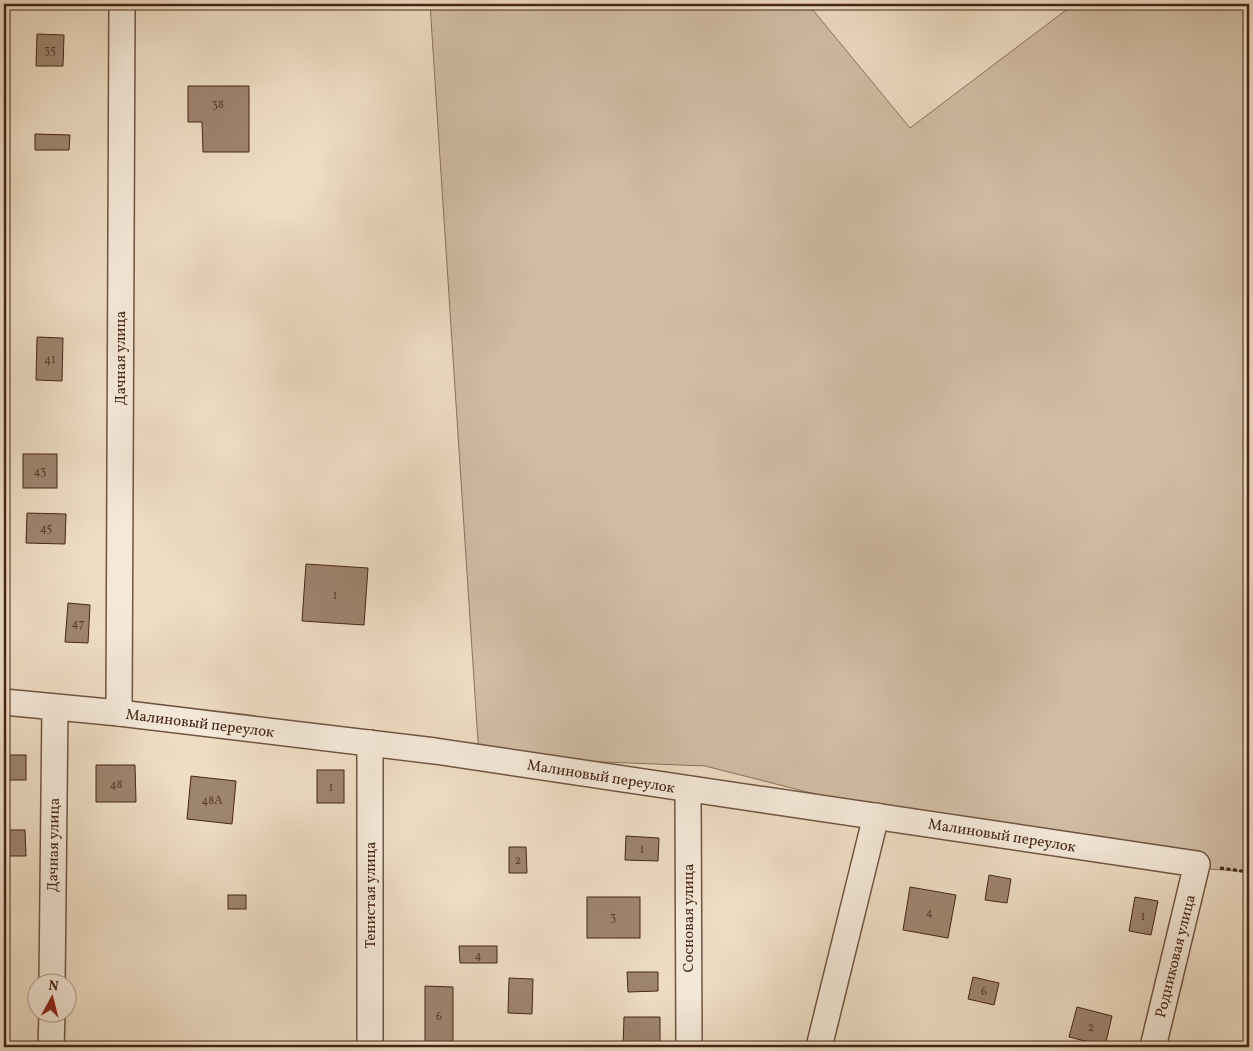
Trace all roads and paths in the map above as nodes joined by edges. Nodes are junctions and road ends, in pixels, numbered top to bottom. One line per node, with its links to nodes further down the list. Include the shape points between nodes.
1 (122, 4): 4 (street, Дачная улица)
2 (4, 702): 3 (street, Малиновый переулок)
3 (55, 707): 4 (street, Малиновый переулок); 10 (street, Дачная улица)
4 (118, 713): 5 (street, Малиновый переулок)
5 (370, 743): 6 (street, Малиновый переулок); 13 (street, Тенистая улица)
6 (688, 789): 7 (street, Малиновый переулок); 14 (street, Сосновая улица)
7 (876, 816): 8 (street, Малиновый переулок); 15 (street)
8 (1197, 864): 9 (path); 16 (street, Родниковая улица)
9 (1249, 872)
10 (52, 974)
11 (52, 1024): 12 (street)
12 (51, 1047)
13 (370, 1047)
14 (689, 1047)
15 (819, 1047)
16 (1153, 1047)

